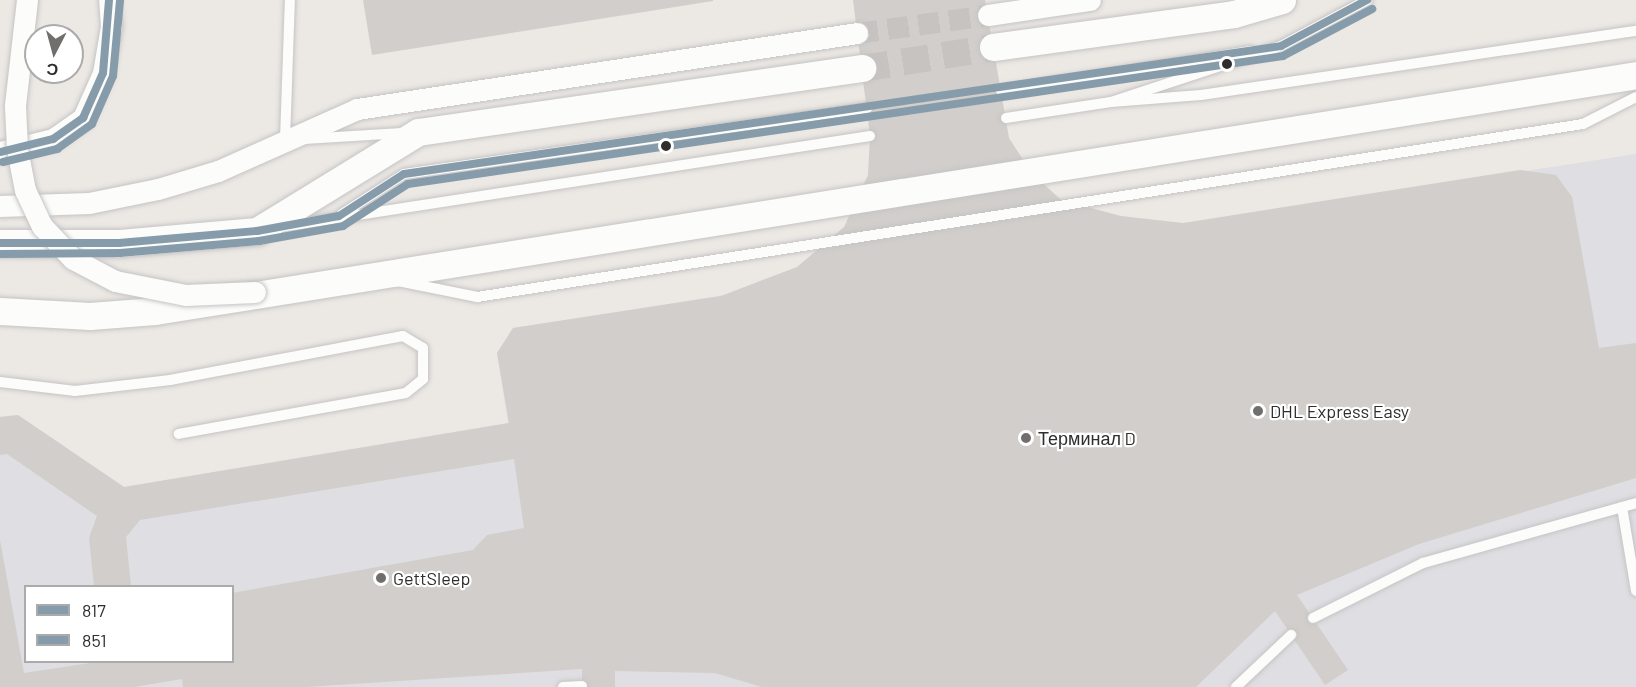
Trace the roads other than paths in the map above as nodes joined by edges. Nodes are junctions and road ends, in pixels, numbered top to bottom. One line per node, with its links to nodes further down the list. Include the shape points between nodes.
1 (27, 0): 28 (street, bridge, via 15,106 17,149 25,190 42,226 73,259 115,281 186,295)
2 (109, 0): 22 (street, via 111,27 103,73 83,118 53,139)
3 (290, 0): 21 (lane, via 290,78)
4 (1090, 0): 7 (street)
5 (1282, 0): 11 (street, via 1234,14)
6 (1367, 0): 10 (lane)
7 (987, 15)
8 (1636, 31): 16 (lane, via 1201,95)
9 (857, 33): 21 (street, via 357,109)
10 (1281, 46): 14 (lane); 16 (lane)
11 (993, 47)
12 (862, 68): 19 (street)
13 (1636, 75): 27 (street)
14 (1001, 91)
15 (1636, 97): 27 (lane, via 1583,123 477,297)
16 (1111, 102): 18 (lane)
17 (867, 108): 24 (lane, via 404,174)
18 (1006, 118)
19 (418, 132): 21 (lane); 25 (street)
20 (870, 136): 24 (lane)
21 (283, 140): 23 (street, via 218,171 158,189 89,203)
22 (0, 152)
23 (0, 206)
24 (339, 216): 25 (lane)
25 (256, 231): 26 (street, via 119,243)
26 (0, 243)
27 (371, 274): 28 (street)
28 (255, 292): 29 (street, bridge, via 122,315)
29 (0, 311)
30 (0, 382): 31 (lane, via 75,391 170,380 403,336 423,348 423,379 406,393)
31 (179, 434)
32 (1636, 503): 33 (lane)
33 (1622, 507): 34 (lane); 35 (lane, via 1423,562)
34 (1636, 591)
35 (1313, 618)
36 (1291, 635): 39 (lane)
37 (582, 686): 38 (lane)
38 (563, 687)
39 (1236, 687)

